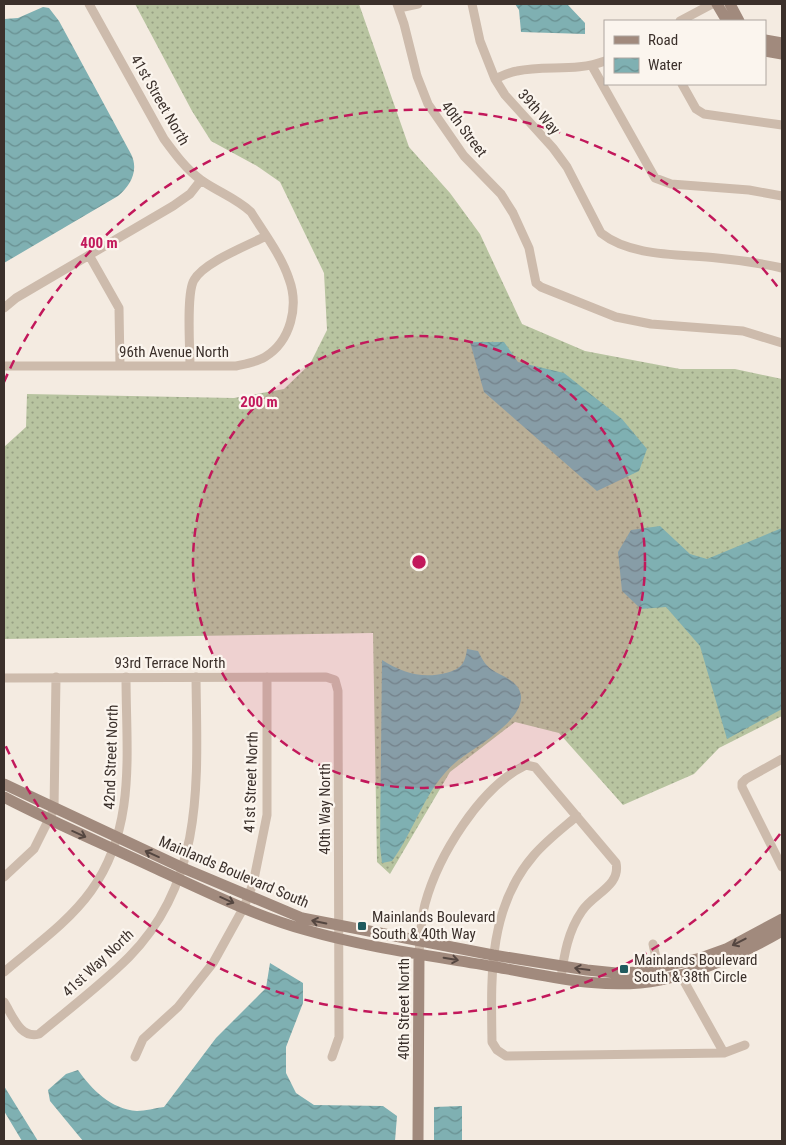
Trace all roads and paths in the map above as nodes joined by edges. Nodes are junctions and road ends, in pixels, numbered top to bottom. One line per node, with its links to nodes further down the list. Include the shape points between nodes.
1 (89, 4): 20 (street, 41st Street North, via 164,139 178,159)
2 (418, 4): 7 (street)
3 (472, 4): 17 (street, 39th Way, via 480,41)
4 (712, 4): 8 (street)
5 (717, 4): 9 (street)
6 (730, 4): 10 (street)
7 (398, 6): 27 (street, 40th Street, via 428,104 464,156 501,194 513,213 529,248 536,283 540,288 624,319 743,331)
8 (682, 20)
9 (726, 20)
10 (738, 20)
11 (766, 40): 12 (street)
12 (782, 43)
13 (766, 51): 14 (street)
14 (782, 54)
15 (604, 61): 16 (street)
16 (592, 66): 17 (street, via 527,69); 21 (street, via 650,171 662,181)
17 (495, 79): 24 (street, 39th Way, via 567,167 601,233 609,240 654,252)
18 (683, 85): 19 (street, via 692,102 704,114)
19 (782, 125)
20 (201, 180): 22 (street, 41st Street North, via 243,204); 23 (street, via 174,206)
21 (782, 196)
22 (266, 236): 25 (street, 41st Street North); 30 (street, via 203,270 193,281 190,295)
23 (89, 255): 26 (street); 29 (street, via 120,308)
24 (782, 268)
25 (292, 289): 30 (street, 96th Avenue North, via 291,322 286,335 265,358 236,366)
26 (4, 308)
27 (782, 343)
28 (4, 366): 29 (street, 96th Avenue North)
29 (120, 366): 30 (street, 96th Avenue North)
30 (190, 366)
31 (56, 677): 32 (street, 93rd Terrace North); 35 (street, 93rd Terrace North); 40 (street)
32 (126, 677): 33 (street, 93rd Terrace North); 43 (street, 42nd Street North, via 125,805)
33 (196, 677): 34 (street, 93rd Terrace North); 45 (street, 41st Way North, via 196,807)
34 (267, 677): 36 (street, 93rd Terrace North, via 326,677); 47 (street, 41st Street North, via 267,816)
35 (4, 678)
36 (335, 680): 50 (street, 40th Way North, via 338,691)
37 (782, 758): 44 (street, via 742,783)
38 (4, 784): 40 (street, Mainlands Boulevard South)
39 (4, 797): 42 (street, Mainlands Boulevard South)
40 (54, 809): 42 (street); 43 (street, Mainlands Boulevard South)
41 (577, 816): 51 (street, 40th Street North, via 535,767 526,765 518,769 474,812 452,843 432,882); 54 (street, via 535,854 518,876 504,906); 56 (street, via 616,863 618,870 616,880 582,910 572,930)
42 (50, 821): 43 (street, Mainlands Boulevard South, one-way to 43); 46 (street, via 34,849)
43 (116, 844): 45 (street, Mainlands Boulevard South); 55 (street, 42nd Street North, via 90,892 74,911)
44 (782, 867)
45 (181, 873): 47 (street, Mainlands Boulevard South); 59 (street, 41st Way North, via 158,919 129,957 39,1034 24,1033)
46 (4, 877)
47 (246, 902): 50 (street, Mainlands Boulevard South, via 306,930); 62 (street, 41st Street North, via 221,952 205,975 178,1007 143,1039)
48 (782, 919): 57 (street, Mainlands Boulevard South, one-way to 57, via 726,949)
49 (782, 931): 58 (street, Mainlands Boulevard South, via 737,956)
50 (339, 932): 51 (street, Mainlands Boulevard South); 53 (street, Mainlands Boulevard South); 63 (street, 40th Way North, via 339,1037)
51 (420, 941): 53 (street, 40th Street North); 54 (street, Mainlands Boulevard South)
52 (653, 944): 57 (street)
53 (419, 954): 54 (street, Mainlands Boulevard South, one-way to 54); 64 (street, 40th Street North)
54 (492, 960): 56 (street, Mainlands Boulevard South); 61 (street, via 492,1042 506,1056)
55 (4, 972)
56 (562, 972): 57 (street, Mainlands Boulevard South, via 614,983)
57 (659, 974): 58 (street, Mainlands Boulevard South)
58 (680, 974): 61 (street)
59 (4, 1002)
60 (745, 1045): 61 (street)
61 (724, 1053)
62 (135, 1057)
63 (332, 1057)
64 (418, 1141)

